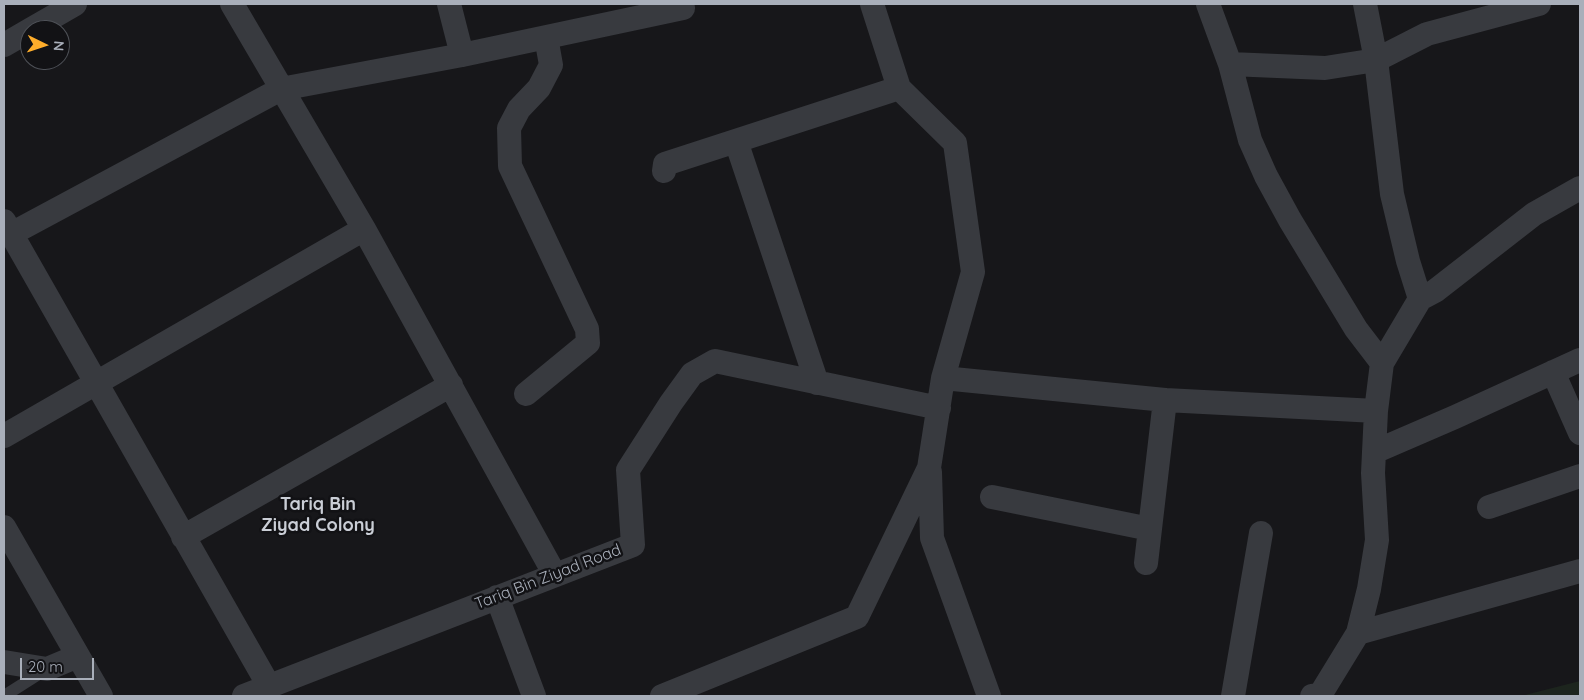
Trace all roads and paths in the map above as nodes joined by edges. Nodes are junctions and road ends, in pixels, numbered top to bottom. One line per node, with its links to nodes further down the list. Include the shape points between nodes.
1 (76, 4): 9 (street)
2 (232, 4): 17 (street)
3 (449, 4): 13 (street)
4 (872, 4): 16 (street)
5 (1208, 4): 15 (street)
6 (1365, 4): 14 (street)
7 (1539, 4): 14 (street, via 1427,34)
8 (683, 8): 11 (street)
9 (48, 20)
10 (20, 36): 12 (street)
11 (546, 37): 13 (street); 31 (street, via 551,66 509,128 510,166 587,329 588,343)
12 (4, 45)
13 (462, 55): 17 (street)
14 (1376, 60): 15 (street, via 1325,68); 23 (street, via 1392,194)
15 (1230, 64): 25 (street, via 1250,140 1266,176 1356,329)
16 (899, 88): 18 (street); 27 (street, via 954,143 973,272)
17 (281, 89): 21 (street); 22 (street)
18 (736, 141): 19 (street, via 665,164); 29 (street)
19 (664, 171)
20 (1580, 188): 23 (street, via 1534,214 1435,292)
21 (8, 227): 28 (street)
22 (364, 229): 28 (street); 30 (street)
23 (1420, 300): 25 (street)
24 (1580, 360): 26 (street)
25 (1382, 364): 34 (street)
26 (1553, 372): 35 (street); 37 (street)
27 (944, 378): 32 (street); 33 (street)
28 (97, 382): 36 (street); 45 (street)
29 (817, 383): 33 (street, Tariq Bin Ziyad Road); 48 (street, Tariq Bin Ziyad Road, via 715,361 692,374 628,470 632,544)
30 (451, 385): 45 (street); 48 (street)
31 (526, 394)
32 (1165, 400): 34 (street); 43 (street)
33 (939, 408): 38 (street)
34 (1376, 410): 37 (street)
35 (1580, 433)
36 (4, 436)
37 (1374, 452): 50 (street, via 1377,540)
38 (929, 468): 59 (street, via 857,618); 60 (street, via 932,538)
39 (1580, 476): 41 (street)
40 (992, 497): 43 (street)
41 (1488, 507)
42 (4, 527): 51 (street)
43 (1150, 529): 46 (street)
44 (1261, 533): 61 (street)
45 (184, 537): 54 (street)
46 (1146, 563)
47 (1580, 571): 50 (street)
48 (555, 574): 49 (street, Tariq Bin Ziyad Road)
49 (497, 597): 54 (street, Tariq Bin Ziyad Road); 58 (street)
50 (1358, 632): 62 (street, via 1320,695)
51 (78, 656): 53 (street); 56 (street)
52 (4, 662): 53 (street)
53 (47, 669): 55 (lane)
54 (269, 686): 57 (street, Tariq Bin Ziyad Road)
55 (4, 696)
56 (101, 696)
57 (244, 696)
58 (534, 696)
59 (662, 696)
60 (989, 696)
61 (1233, 696)
62 (1312, 696)

